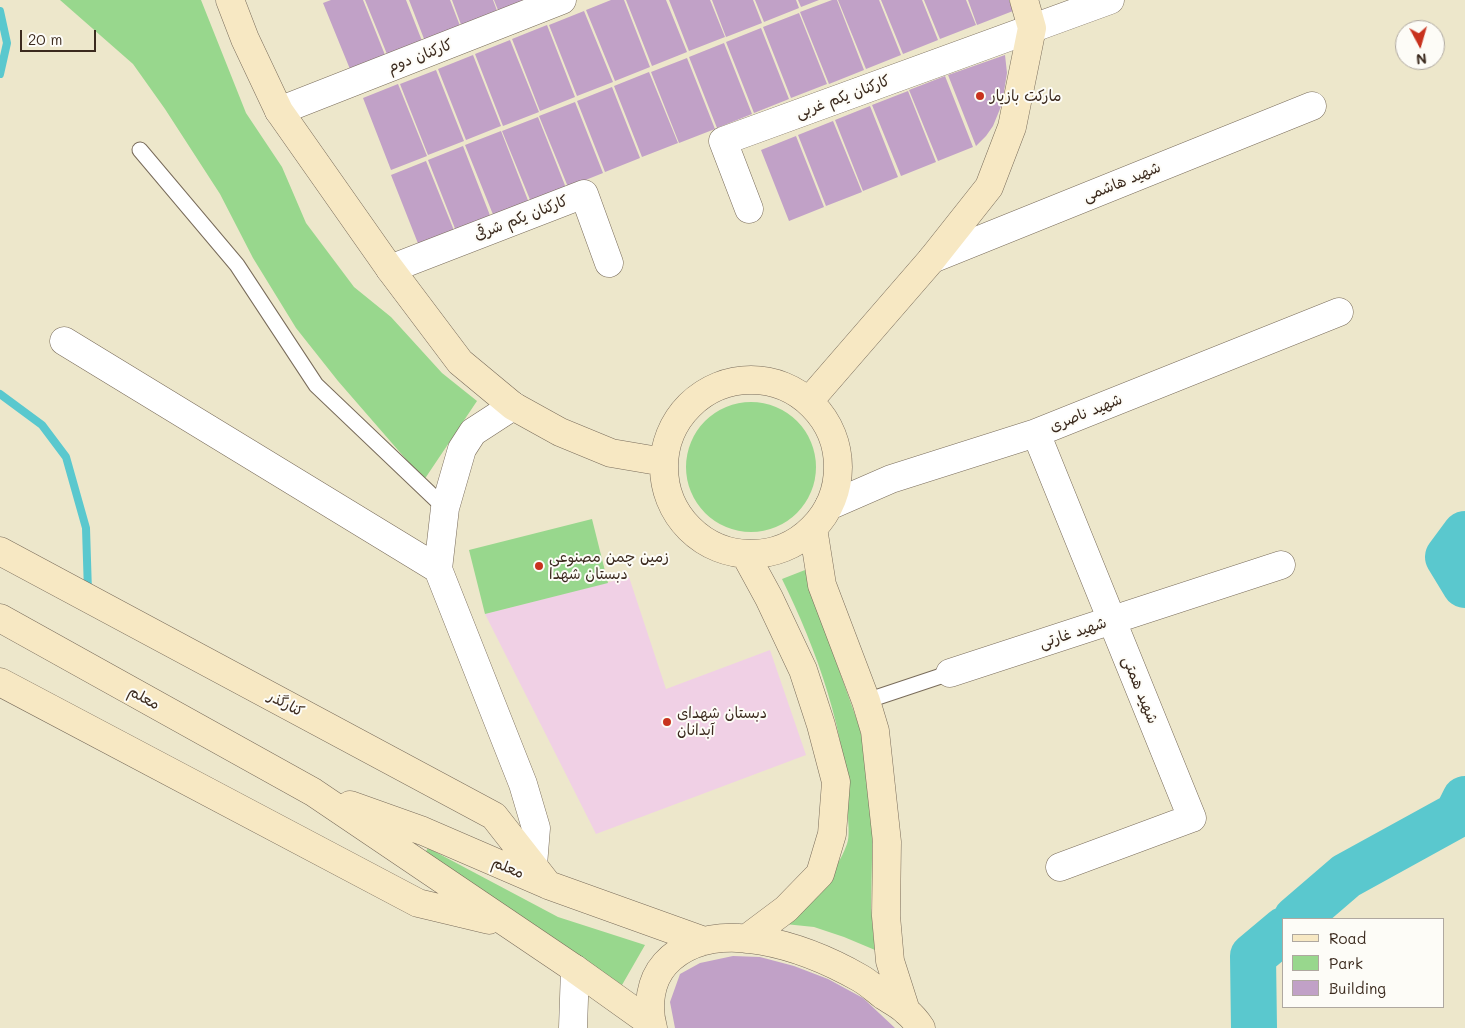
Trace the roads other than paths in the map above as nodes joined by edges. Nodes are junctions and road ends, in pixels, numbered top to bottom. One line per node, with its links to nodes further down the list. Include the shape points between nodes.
1 (230, 0): 7 (street)
2 (562, 0): 7 (street, کارکنان دوم)
3 (1024, 0): 5 (street)
4 (1110, 0): 5 (street)
5 (1032, 28): 9 (street, کارکنان یکم غربی, via 723,141); 10 (street, via 1012,127 989,187)
6 (1312, 106): 10 (street, شهید هاشمی)
7 (279, 111): 12 (street)
8 (140, 150): 20 (lane, via 237,265 316,385)
9 (749, 209)
10 (932, 259): 15 (street)
11 (609, 263): 12 (street, کارکنان یکم شرقی, via 584,194)
12 (390, 269): 16 (street, via 460,362)
13 (1340, 312): 17 (street, شهید ناصری)
14 (64, 341): 25 (street)
15 (808, 401): 18 (street, via 781,385 765,381 749,380 717,386 702,394 679,416 666,446); 19 (street, via 829,427 836,450 838,474)
16 (513, 406): 18 (street, via 560,432 611,453); 20 (street, via 473,432 462,449)
17 (1036, 433): 19 (street, شهید ناصری, via 892,479); 27 (street, شهید همتی)
18 (664, 462): 23 (street, via 668,495 685,525 712,545)
19 (829, 506): 21 (street)
20 (446, 508): 25 (street)
21 (813, 528): 23 (street, via 801,538 774,551); 30 (street, via 822,585)
22 (0, 551): 33 (street, کنارگذر, via 494,816)
23 (745, 554): 35 (street, via 803,670 836,782 832,834 820,874 786,909)
24 (1281, 565): 27 (street, شهید غارتی)
25 (438, 569): 33 (street, via 523,784 536,828)
26 (0, 618): 31 (street, معلم)
27 (1111, 620): 28 (street, شهید غارتی); 32 (street, شهید همتی, via 1192,818)
28 (950, 673): 30 (lane, شهید غارتی)
29 (0, 682): 34 (street, via 418,903)
30 (866, 701): 38 (street, via 875,731 882,784 890,961)
31 (313, 792): 33 (street, معلم); 34 (street, معلم)
32 (1060, 867)
33 (540, 875): 36 (street, معلم)
34 (507, 924): 37 (street, معلم)
35 (746, 939): 36 (street, via 726,937); 38 (street, via 769,942 837,966 861,978)
36 (704, 941): 39 (street, via 671,958 660,970 650,993)
37 (575, 969): 39 (street, معلم); 40 (street)
38 (914, 1019)
39 (652, 1026)
40 (573, 1028)

